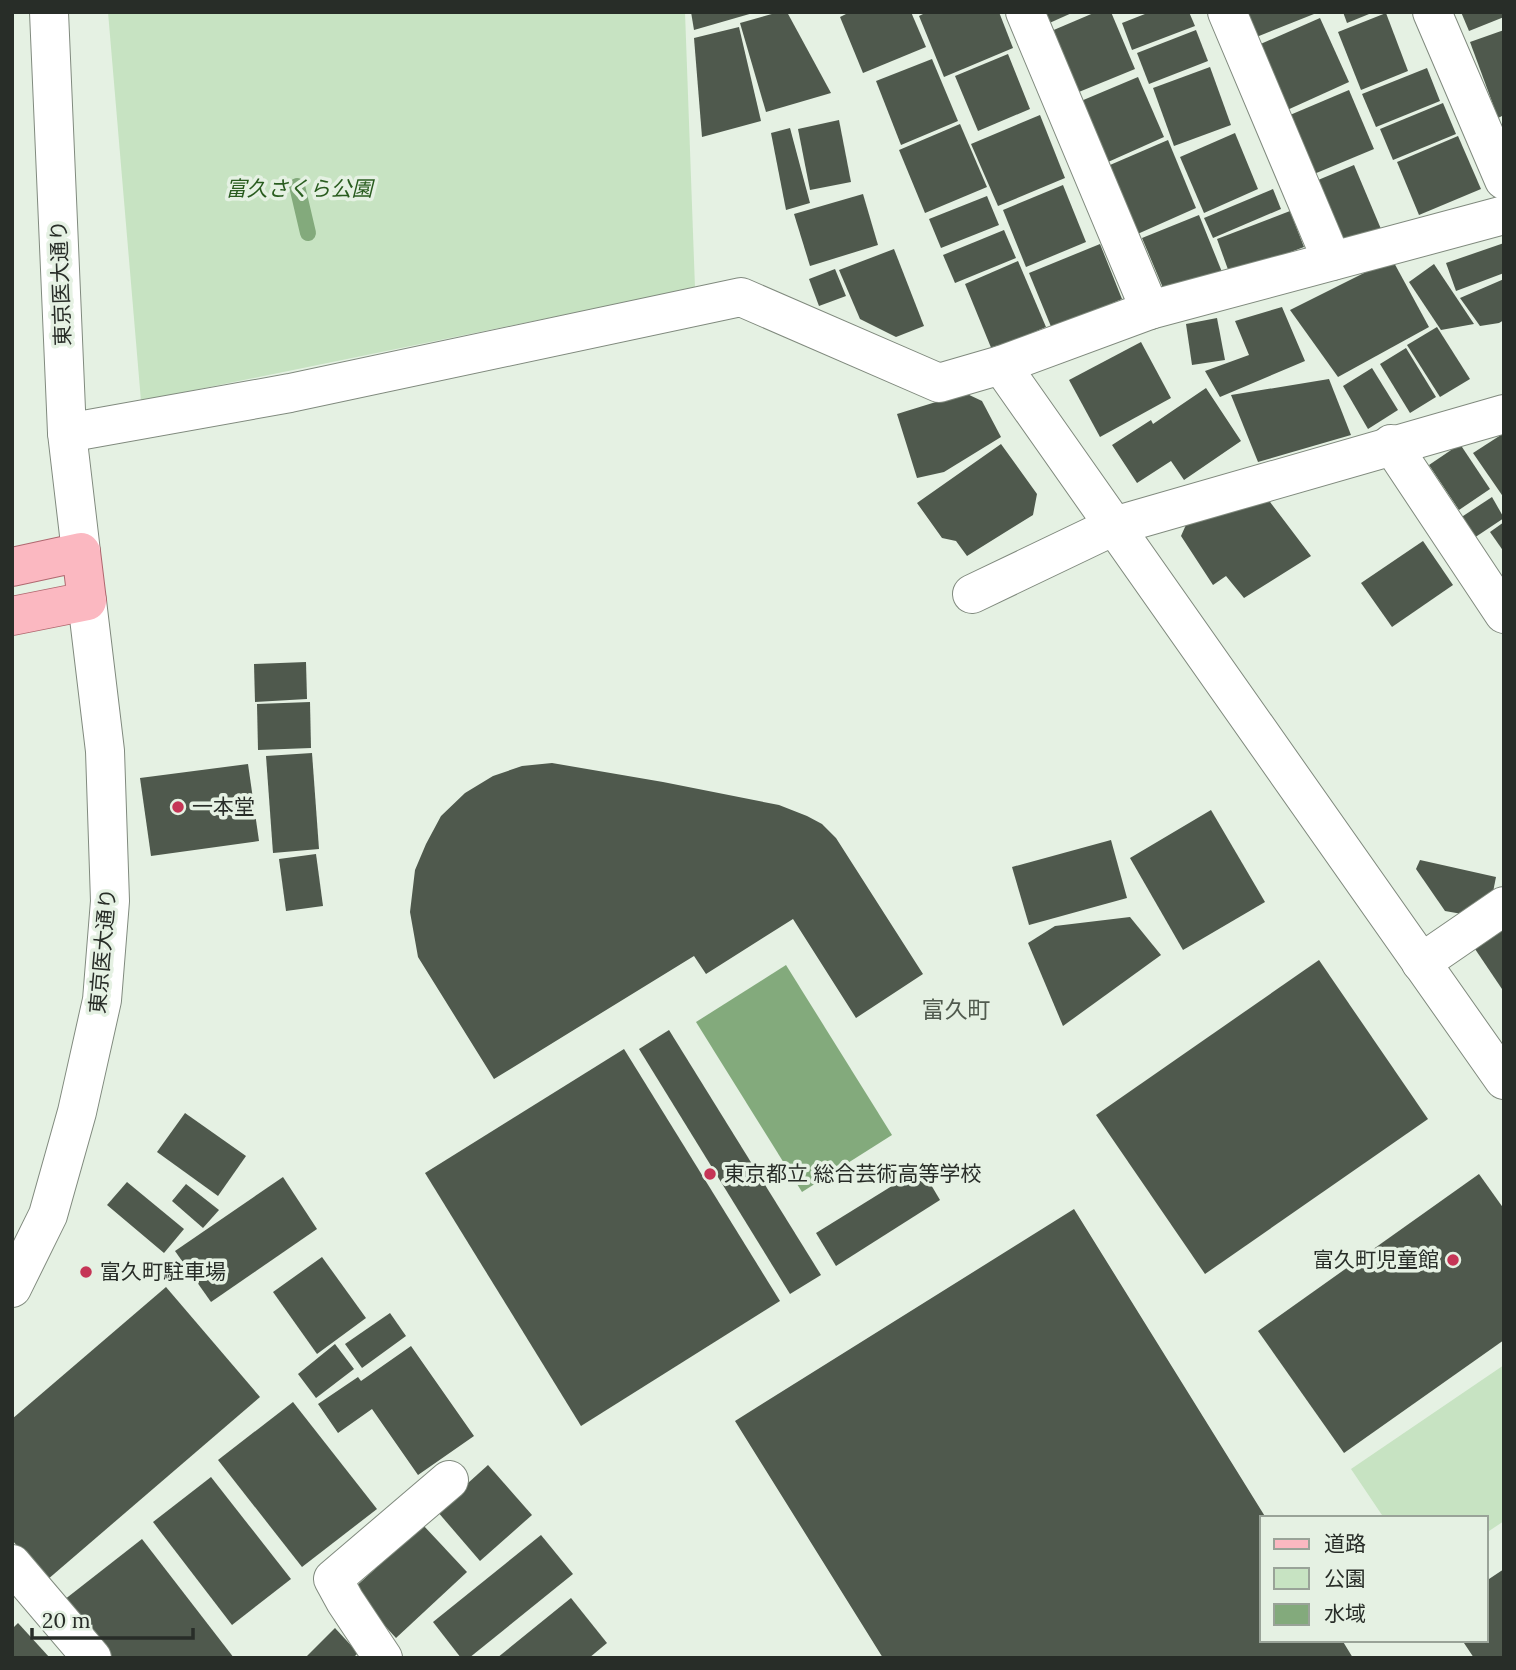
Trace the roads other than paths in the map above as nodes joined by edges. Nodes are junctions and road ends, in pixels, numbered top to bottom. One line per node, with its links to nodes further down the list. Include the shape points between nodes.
1 (49, 12): 11 (street, 東京医大通り)
2 (1025, 12): 8 (street)
3 (1227, 12): 7 (street)
4 (1432, 12): 5 (street)
5 (1504, 180)
6 (1504, 215): 7 (street)
7 (1332, 261): 8 (street)
8 (1150, 310): 9 (street)
9 (1001, 365): 11 (street, via 939,383 741,297 290,393); 13 (street)
10 (1504, 414): 12 (street)
11 (67, 433): 14 (street, 東京医大通り)
12 (1391, 444): 13 (street); 18 (street)
13 (1114, 526): 16 (street); 21 (street)
14 (81, 552): 15 (main road); 17 (main road)
15 (12, 567)
16 (972, 594)
17 (87, 601): 19 (main road); 23 (street, 東京医大通り, via 105,751 110,901 102,1000 48,1215)
18 (1504, 614)
19 (12, 616)
20 (1504, 906): 21 (street)
21 (1421, 962): 22 (street)
22 (1504, 1080)
23 (12, 1287)
24 (449, 1480): 27 (street, via 333,1579)
25 (12, 1564): 26 (street)
26 (92, 1658)
27 (383, 1658)

